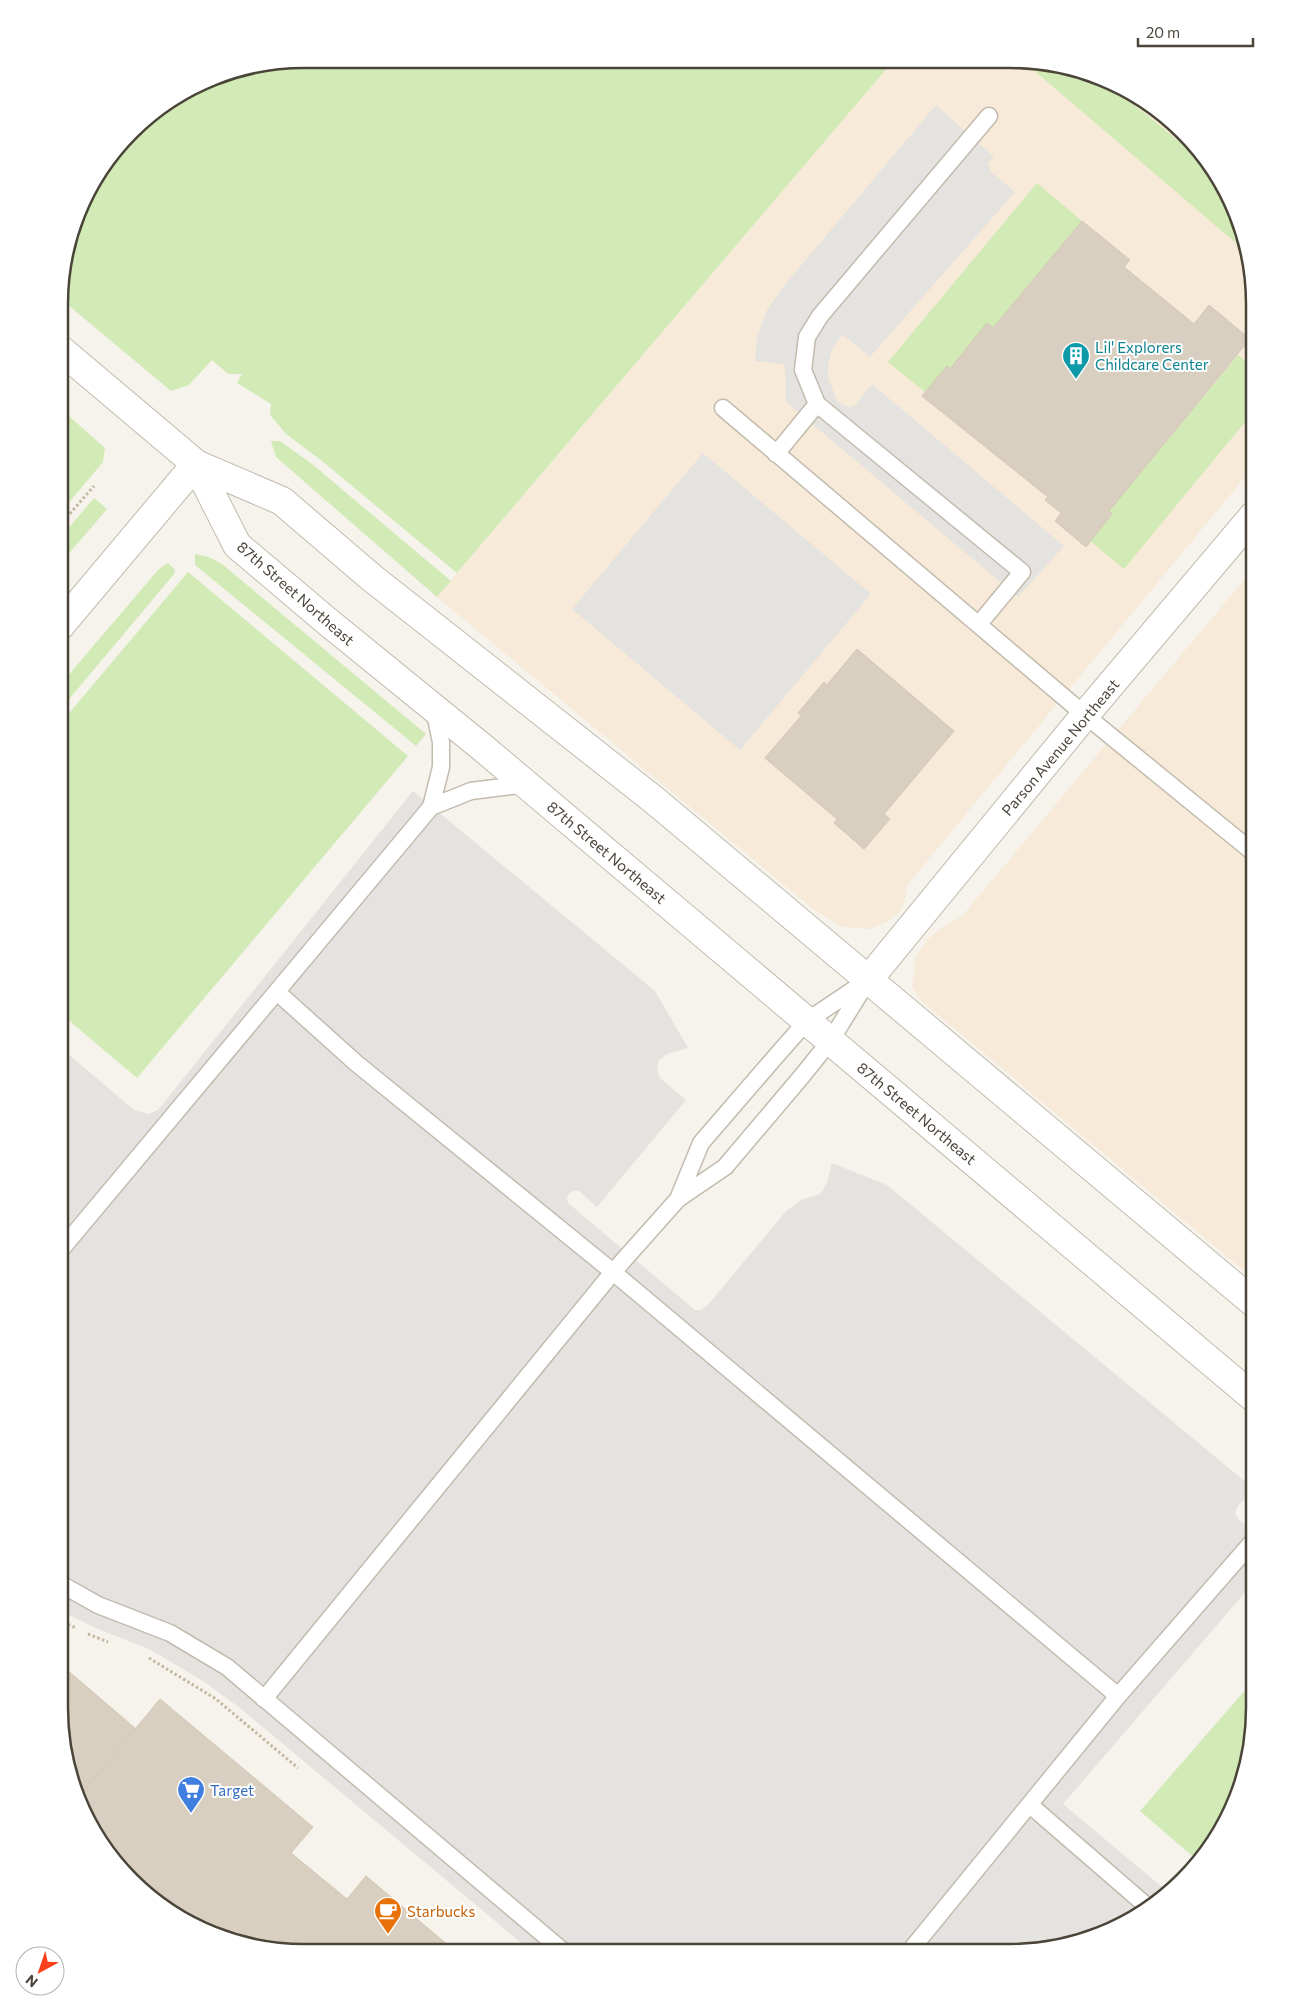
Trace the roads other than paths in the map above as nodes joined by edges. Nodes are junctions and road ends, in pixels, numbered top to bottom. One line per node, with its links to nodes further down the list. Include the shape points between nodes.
1 (989, 116): 3 (lane, via 820,316 807,337 803,370)
2 (68, 356): 6 (street)
3 (817, 404): 5 (lane); 9 (lane, via 1022,572)
4 (723, 408): 5 (lane)
5 (776, 454): 9 (lane)
6 (196, 464): 8 (street); 10 (street, 87th Street Northeast, via 237,545); 15 (street, via 282,501 380,584 654,800)
7 (1246, 525): 11 (street, Parson Avenue Northeast)
8 (68, 616)
9 (979, 624): 11 (lane)
10 (434, 709): 12 (street, 87th Street Northeast); 13 (lane, via 441,742 441,767)
11 (1085, 716): 14 (lane); 15 (street, Parson Avenue Northeast)
12 (526, 784): 13 (lane, via 471,791); 17 (street, 87th Street Northeast)
13 (431, 807): 16 (lane)
14 (1246, 847)
15 (868, 980): 17 (lane); 18 (lane); 22 (street)
16 (277, 992): 20 (lane); 21 (lane, via 356,1063)
17 (807, 1020): 18 (street, 87th Street Northeast); 19 (lane, via 701,1144)
18 (831, 1040): 19 (lane, via 725,1167); 23 (street, 87th Street Northeast)
19 (678, 1199): 21 (lane)
20 (68, 1241)
21 (613, 1272): 26 (lane); 27 (lane)
22 (1246, 1296)
23 (1246, 1391)
24 (1246, 1549): 26 (lane)
25 (68, 1589): 27 (lane, via 98,1605 170,1634 226,1667)
26 (1118, 1696): 28 (lane)
27 (264, 1699): 30 (lane)
28 (1030, 1805): 29 (lane); 31 (lane)
29 (1142, 1903)
30 (555, 1944)
31 (916, 1944)

